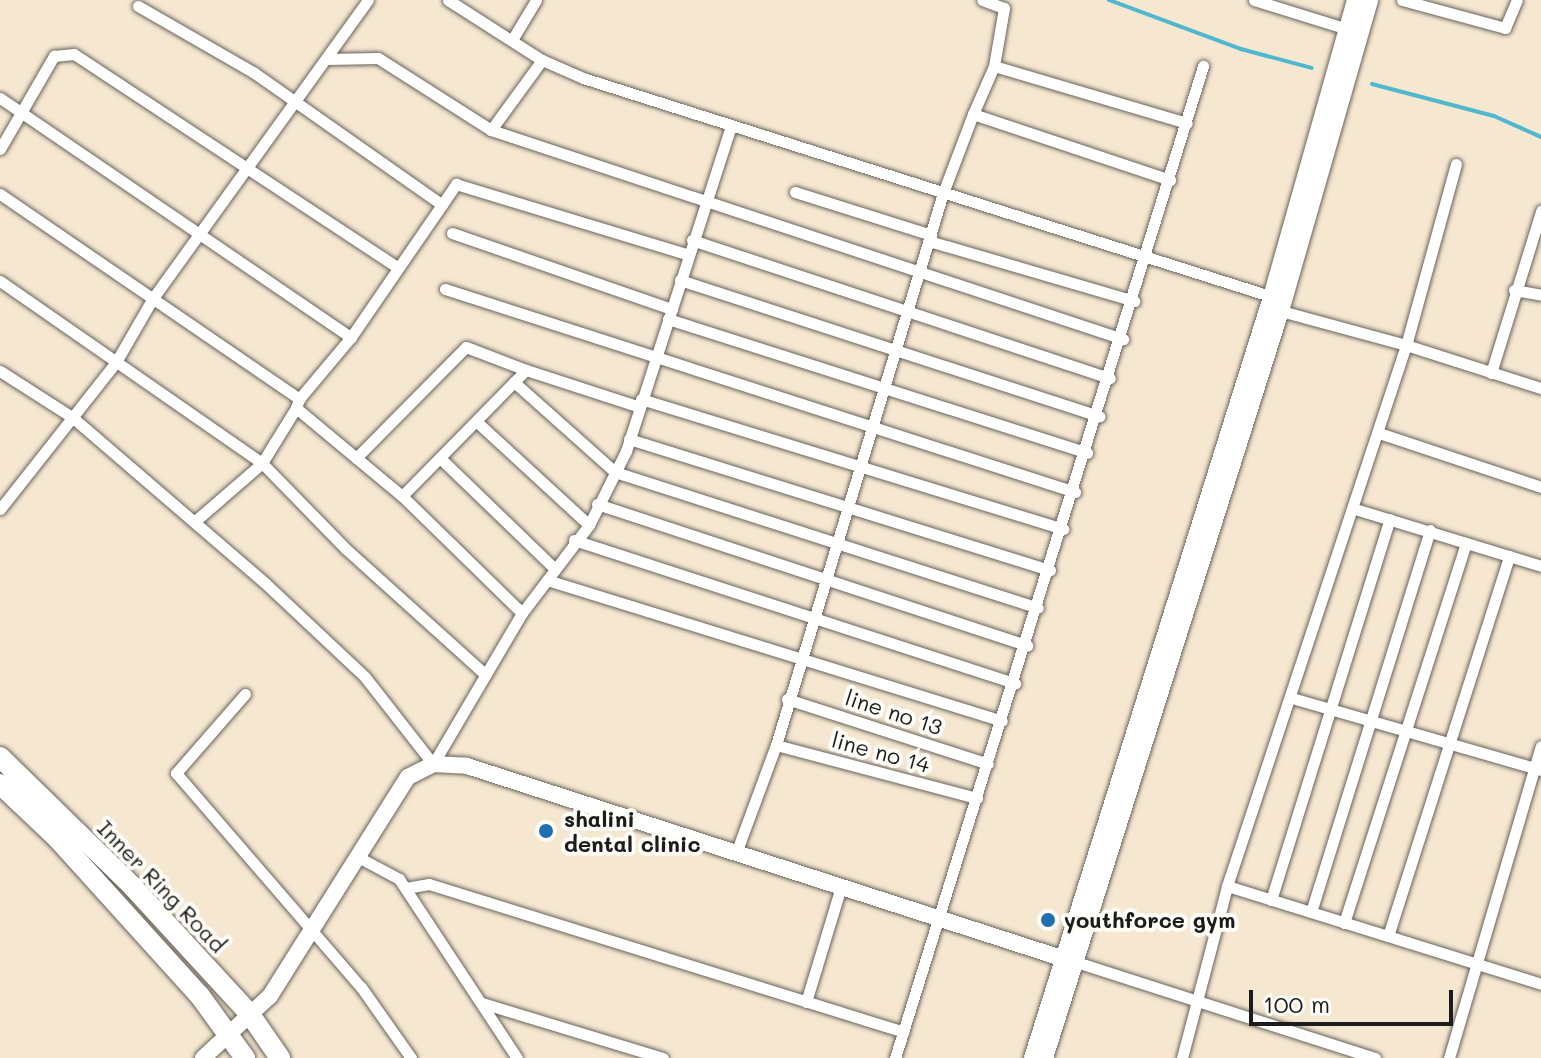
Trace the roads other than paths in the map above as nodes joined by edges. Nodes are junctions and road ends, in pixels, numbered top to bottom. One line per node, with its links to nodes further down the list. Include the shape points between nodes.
1 (368, 0): 13 (street)
2 (536, 0): 12 (street)
3 (982, 0): 15 (street, via 1004,8)
4 (1355, 0): 11 (main road)
5 (1370, 0): 17 (main road)
6 (1402, 0): 7 (street, via 1505,28)
7 (1517, 0)
8 (1259, 1): 11 (street)
9 (454, 2): 12 (street)
10 (138, 6): 19 (street)
11 (1347, 29): 17 (main road)
12 (512, 40): 14 (street)
13 (326, 59): 19 (street); 24 (street, via 378,58)
14 (542, 60): 23 (street); 24 (street)
15 (994, 66): 21 (street); 22 (street)
16 (1203, 66): 22 (street)
17 (1341, 80): 50 (main road)
18 (0, 98): 20 (street)
19 (296, 101): 27 (street); 33 (street)
20 (17, 113): 25 (street); 27 (street, via 54,56 74,54); 36 (street)
21 (973, 114): 28 (street); 30 (street)
22 (1187, 123): 28 (street)
23 (731, 125): 30 (street); 32 (street)
24 (491, 130): 32 (street)
25 (0, 149)
26 (1456, 164): 55 (street)
27 (248, 166): 36 (street); 41 (street)
28 (1170, 180): 40 (street)
29 (795, 192): 37 (street)
30 (943, 193): 37 (street); 40 (street)
31 (0, 194): 48 (street)
32 (704, 199): 38 (street); 42 (street)
33 (442, 205): 39 (street, via 456,184); 41 (street)
34 (1540, 207): 46 (street)
35 (452, 233): 51 (street)
36 (200, 237): 48 (street); 53 (street, via 236,254)
37 (930, 238): 42 (street); 49 (street)
38 (692, 240): 39 (street); 52 (street)
39 (687, 254): 43 (street)
40 (1148, 258): 49 (street); 50 (street)
41 (398, 268): 53 (street)
42 (919, 275): 52 (street); 54 (street)
43 (680, 280): 51 (street); 56 (street)
44 (0, 281): 58 (street)
45 (445, 289): 57 (street)
46 (1514, 290): 47 (street); 61 (street)
47 (1541, 295)
48 (153, 298): 58 (street); 67 (street)
49 (1134, 301): 54 (street)
50 (1279, 303): 55 (street); 135 (main road)
51 (670, 314): 57 (street); 65 (street)
52 (907, 315): 56 (street); 62 (street)
53 (351, 337): 67 (street)
54 (1123, 339): 62 (street)
55 (1406, 345): 61 (street); 72 (street)
56 (895, 353): 65 (street); 68 (street)
57 (656, 357): 66 (street); 71 (street)
58 (116, 362): 69 (street); 77 (street)
59 (526, 370): 63 (street); 66 (street); 75 (street, via 466,347)
60 (0, 371): 69 (street)
61 (1491, 373): 64 (street)
62 (1110, 378): 68 (street)
63 (514, 382): 70 (street); 79 (street)
64 (1541, 388)
65 (883, 391): 71 (street); 74 (street)
66 (640, 403): 73 (street); 78 (street)
67 (298, 404): 75 (street); 77 (street)
68 (1099, 416): 74 (street)
69 (72, 417): 84 (street); 88 (street)
70 (477, 422): 76 (street); 89 (street)
71 (872, 429): 78 (street); 81 (street)
72 (1379, 433): 80 (street); 86 (street)
73 (629, 439): 79 (street); 85 (street)
74 (1087, 453): 81 (street)
75 (356, 458): 82 (street)
76 (440, 458): 82 (street); 97 (street)
77 (262, 463): 88 (street); 106 (street, via 346,549)
78 (860, 470): 85 (street); 90 (street)
79 (615, 472): 83 (street); 94 (street)
80 (1541, 487)
81 (1075, 492): 90 (street)
82 (402, 496): 102 (street)
83 (597, 504): 89 (street); 100 (street)
84 (0, 509)
85 (848, 509): 94 (street); 98 (street)
86 (1355, 509): 87 (street); 109 (street)
87 (1390, 519): 91 (street); 111 (street)
88 (194, 522): 119 (street, via 365,677)
89 (589, 525): 92 (street)
90 (1063, 529): 98 (street)
91 (1430, 530): 93 (street); 112 (street)
92 (574, 540): 97 (street); 103 (street)
93 (1466, 543): 95 (street); 114 (street)
94 (837, 546): 100 (street); 101 (street)
95 (1509, 556): 96 (street); 115 (street)
96 (1541, 566)
97 (555, 569): 99 (street)
98 (1050, 570): 101 (street)
99 (547, 580): 102 (street); 105 (street)
100 (826, 583): 103 (street); 104 (street)
101 (1038, 608): 104 (street)
102 (522, 613): 106 (street)
103 (813, 621): 105 (street); 107 (street)
104 (1027, 645): 107 (street)
105 (800, 660): 110 (street); 113 (street)
106 (486, 675): 119 (street)
107 (1015, 683): 113 (street)
108 (245, 694): 133 (street, via 176,773)
109 (1292, 698): 111 (street); 126 (street)
110 (787, 699): 116 (street); 120 (street, line no 13)
111 (1329, 706): 112 (street); 129 (street)
112 (1370, 719): 114 (street); 130 (street)
113 (1002, 721): 120 (street)
114 (1406, 731): 115 (street); 132 (street)
115 (1450, 744): 121 (street); 134 (street)
116 (776, 745): 123 (street, line no 14); 124 (street)
117 (1541, 746): 121 (street)
118 (0, 757): 141 (highway, Inner Ring Road, via 133,887)
119 (433, 764): 124 (main road, via 467,766); 125 (main road, via 408,777)
120 (988, 764): 123 (street)
121 (1537, 769): 136 (street)
122 (0, 784): 143 (highway, Inner Ring Road, via 121,908)
123 (977, 798): 131 (street)
124 (736, 853): 127 (main road)
125 (358, 857): 128 (street); 133 (main road)
126 (1227, 886): 129 (street); 140 (street)
127 (841, 887): 131 (main road); 138 (street)
128 (406, 888): 138 (street, via 429,884); 139 (street)
129 (1271, 900): 130 (street)
130 (1311, 912): 132 (street)
131 (939, 918): 135 (main road); 142 (street)
132 (1344, 923): 134 (street)
133 (312, 928): 141 (main road, via 270,996); 147 (street)
134 (1388, 936): 136 (street)
135 (1070, 960): 140 (street); 151 (main road); 152 (main road)
136 (1477, 964): 137 (street); 155 (street)
137 (1541, 984)
138 (806, 1002): 142 (street)
139 (482, 1003): 148 (street); 149 (street)
140 (1200, 1003): 153 (street); 154 (street)
141 (249, 1013): 143 (main road); 146 (highway, Inner Ring Road)
142 (903, 1032): 150 (street)
143 (230, 1036): 144 (main road); 145 (highway, Inner Ring Road)
144 (203, 1058)
145 (245, 1058)
146 (280, 1058)
147 (411, 1058)
148 (517, 1058)
149 (663, 1058)
150 (895, 1058)
151 (1032, 1058)
152 (1045, 1058)
153 (1182, 1058)
154 (1375, 1058)
155 (1449, 1058)

